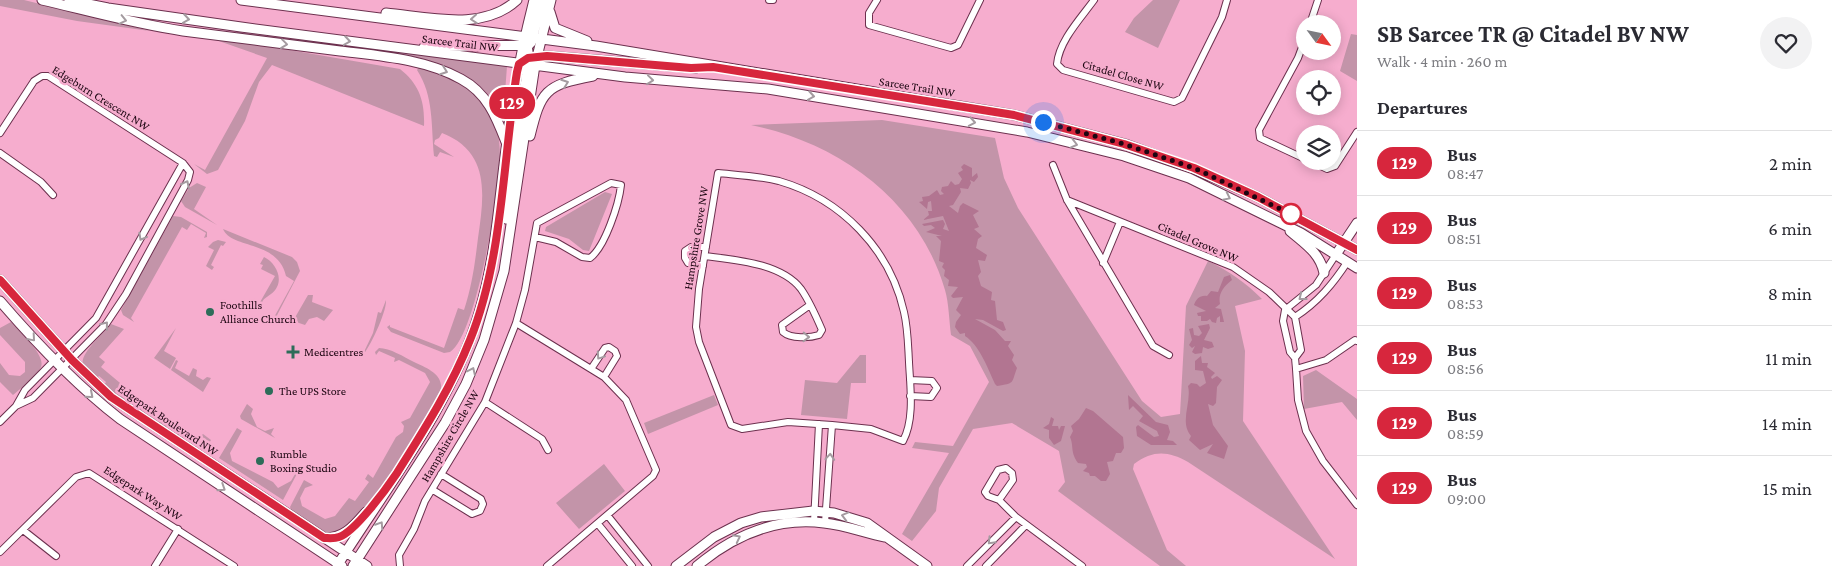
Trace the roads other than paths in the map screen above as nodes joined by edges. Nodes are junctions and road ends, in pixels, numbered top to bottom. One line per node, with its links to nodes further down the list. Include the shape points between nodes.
1 (42, 0): 25 (main road, one-way to 25, via 172,29 426,65 454,75 481,93 494,111)
2 (69, 0): 18 (main road, Sarcee Trail NW, one-way to 18, via 127,11)
3 (241, 0): 13 (main road, Sarcee Trail NW)
4 (517, 0): 13 (main road, one-way to 13, via 492,16 466,20 329,7)
5 (534, 0): 16 (main road)
6 (542, 0): 16 (main road)
7 (877, 0): 8 (street, via 869,13 869,25 951,48 958,45)
8 (980, 0)
9 (1094, 0): 10 (street, Citadel Close NW, via 1074,27 1057,57 1057,64 1063,70 1174,102 1182,98 1222,17)
10 (1226, 0)
11 (1318, 0): 14 (street)
12 (550, 5): 15 (main road); 17 (main road, via 555,28)
13 (318, 10): 16 (main road, Sarcee Trail NW)
14 (1313, 15)
15 (541, 39): 16 (main road, Sarcee Trail NW); 17 (main road, Sarcee Trail NW); 20 (main road)
16 (528, 42): 18 (main road); 20 (main road); 20 (main road)
17 (596, 46): 21 (main road, Sarcee Trail NW)
18 (404, 48): 20 (main road, Sarcee Trail NW)
19 (1297, 60): 27 (street, via 1259,130 1260,138)
20 (530, 61): 21 (main road); 22 (main road, Sarcee Trail NW); 25 (main road); 31 (main road); 44 (main road, via 505,230)
21 (713, 67): 38 (main road, Sarcee Trail NW, via 998,112 1070,129 1194,168)
22 (602, 74): 31 (main road, one-way to 22, via 542,98 565,82); 36 (main road, Sarcee Trail NW, one-way to 36, via 768,90 1027,132 1124,156 1189,178)
23 (1357, 132): 28 (street)
24 (0, 133): 29 (street, Edgeburn Crescent NW, via 34,81 48,76)
25 (506, 142): 76 (main road, via 491,264 470,339 446,394)
26 (0, 153): 32 (street, via 41,182)
27 (1296, 155)
28 (1341, 157)
29 (183, 163): 58 (street, one-way to 58, via 103,308); 61 (street, one-way to 29, via 106,324 126,294 188,180 190,172)
30 (1053, 165): 33 (street)
31 (520, 167): 44 (main road)
32 (53, 195)
33 (1067, 200): 34 (street, Citadel Grove NW); 45 (street)
34 (1120, 222): 45 (street); 53 (street, Citadel Grove NW, via 1233,267 1269,292)
35 (1357, 223): 38 (main road)
36 (1280, 224): 41 (main road, Sarcee Trail NW); 48 (main road, via 1322,261)
37 (535, 237): 37 (street, via 556,242 582,257 590,258 599,252 621,185 611,183 537,223); 56 (street, Hampshire Circle NW)
38 (1344, 242): 40 (main road, Sarcee Trail NW); 41 (main road)
39 (706, 247): 42 (street, Hampshire Grove NW); 46 (street, via 691,247 685,251 688,263); 67 (street, Hampshire Grove NW, via 718,173 777,181 824,200 850,220 887,265 904,312)
40 (1356, 249): 43 (main road)
41 (1337, 253): 43 (main road, Sarcee Trail NW); 48 (street)
42 (705, 256): 46 (street, Hampshire Grove NW); 52 (street, via 763,266 799,288)
43 (1348, 261): 47 (main road, Sarcee Trail NW); 55 (street, via 1326,292)
44 (505, 262): 95 (main road, one-way to 44, via 463,390 495,310)
45 (1103, 263): 59 (street, via 1153,346)
46 (703, 266): 72 (street, Hampshire Grove NW, via 696,310 699,342 731,425 742,429 788,422)
47 (1357, 268)
48 (1324, 273): 53 (street, one-way to 53, via 1305,296)
49 (0, 280): 51 (main road, Edgepark Boulevard NW)
50 (0, 301): 54 (main road, Edgepark Boulevard NW)
51 (22, 304): 54 (main road); 58 (main road, Edgepark Boulevard NW)
52 (810, 305): 52 (street, one-way to 52, via 782,325 787,336 819,335 822,330)
53 (1285, 310): 55 (street, Citadel Grove NW); 60 (street, via 1286,337 1290,352)
54 (11, 314): 62 (main road, Edgepark Boulevard NW, one-way to 62)
55 (1295, 317): 60 (street, via 1301,350)
56 (516, 323): 64 (street); 69 (street, Hampshire Circle NW)
57 (1357, 341): 65 (street, via 1326,360)
58 (64, 352): 61 (main road, Edgepark Boulevard NW); 62 (street)
59 (1169, 356)
60 (1296, 358): 65 (street)
61 (72, 360): 63 (street); 90 (main road, Edgepark Boulevard NW, via 97,386 129,410)
62 (54, 362): 63 (main road, Edgepark Boulevard NW); 70 (street, via 25,390)
63 (62, 369): 70 (street, via 33,398); 96 (main road, Edgepark Boulevard NW, one-way to 96, via 120,419)
64 (591, 369): 66 (street); 66 (street, one-way to 64, via 617,356 609,347)
65 (1296, 369): 79 (street, via 1298,400 1306,431)
66 (604, 377): 82 (street, via 626,400 656,470)
67 (910, 380): 68 (street, Hampshire Grove NW); 68 (street, via 932,381 937,388 931,397)
68 (910, 396): 73 (street, Hampshire Grove NW, via 907,433 903,441 871,429)
69 (485, 402): 74 (street, via 542,439); 75 (street, Hampshire Circle NW)
70 (16, 406): 71 (street)
71 (0, 422)
72 (819, 424): 73 (street, Hampshire Grove NW); 80 (street)
73 (832, 425): 81 (street, one-way to 73)
74 (548, 450)
75 (441, 474): 77 (street, Hampshire Circle NW); 77 (street, via 481,499 482,508 472,514)
76 (385, 490): 90 (main road, via 344,534); 93 (main road)
77 (433, 490): 100 (street, Hampshire Circle NW, via 399,555)
78 (999, 500): 78 (street, via 1013,480 1012,473 1006,468 998,470 985,490 990,498); 83 (street)
79 (1357, 505)
80 (814, 511): 81 (main road); 84 (street); 104 (main road, via 761,517 741,524 714,537)
81 (826, 512): 85 (street); 91 (main road, one-way to 81, via 867,523)
82 (608, 516): 86 (street); 103 (street)
83 (1016, 517): 87 (street); 107 (street, one-way to 107)
84 (814, 522): 85 (main road); 105 (main road, one-way to 84, via 749,532 793,522)
85 (825, 523): 91 (main road)
86 (598, 524): 101 (street); 102 (street)
87 (1026, 524): 108 (street); 109 (street)
88 (178, 529): 89 (street, Edgepark Way NW, via 88,473 76,477); 97 (street); 98 (street, Edgepark Way NW)
89 (23, 530): 92 (street, Edgepark Way NW); 94 (street)
90 (324, 538): 93 (main road, Edgepark Boulevard NW)
91 (888, 538): 106 (main road)
92 (0, 552)
93 (346, 552): 95 (main road, Edgepark Boulevard NW); 96 (main road)
94 (56, 556)
95 (355, 563): 99 (main road, Edgepark Boulevard NW)
96 (339, 565)
97 (154, 566)
98 (234, 566)
99 (367, 566)
100 (400, 566)
101 (547, 566)
102 (632, 566)
103 (648, 566)
104 (676, 566)
105 (697, 566)
106 (927, 566)
107 (967, 566)
108 (986, 566)
109 (1082, 566)

